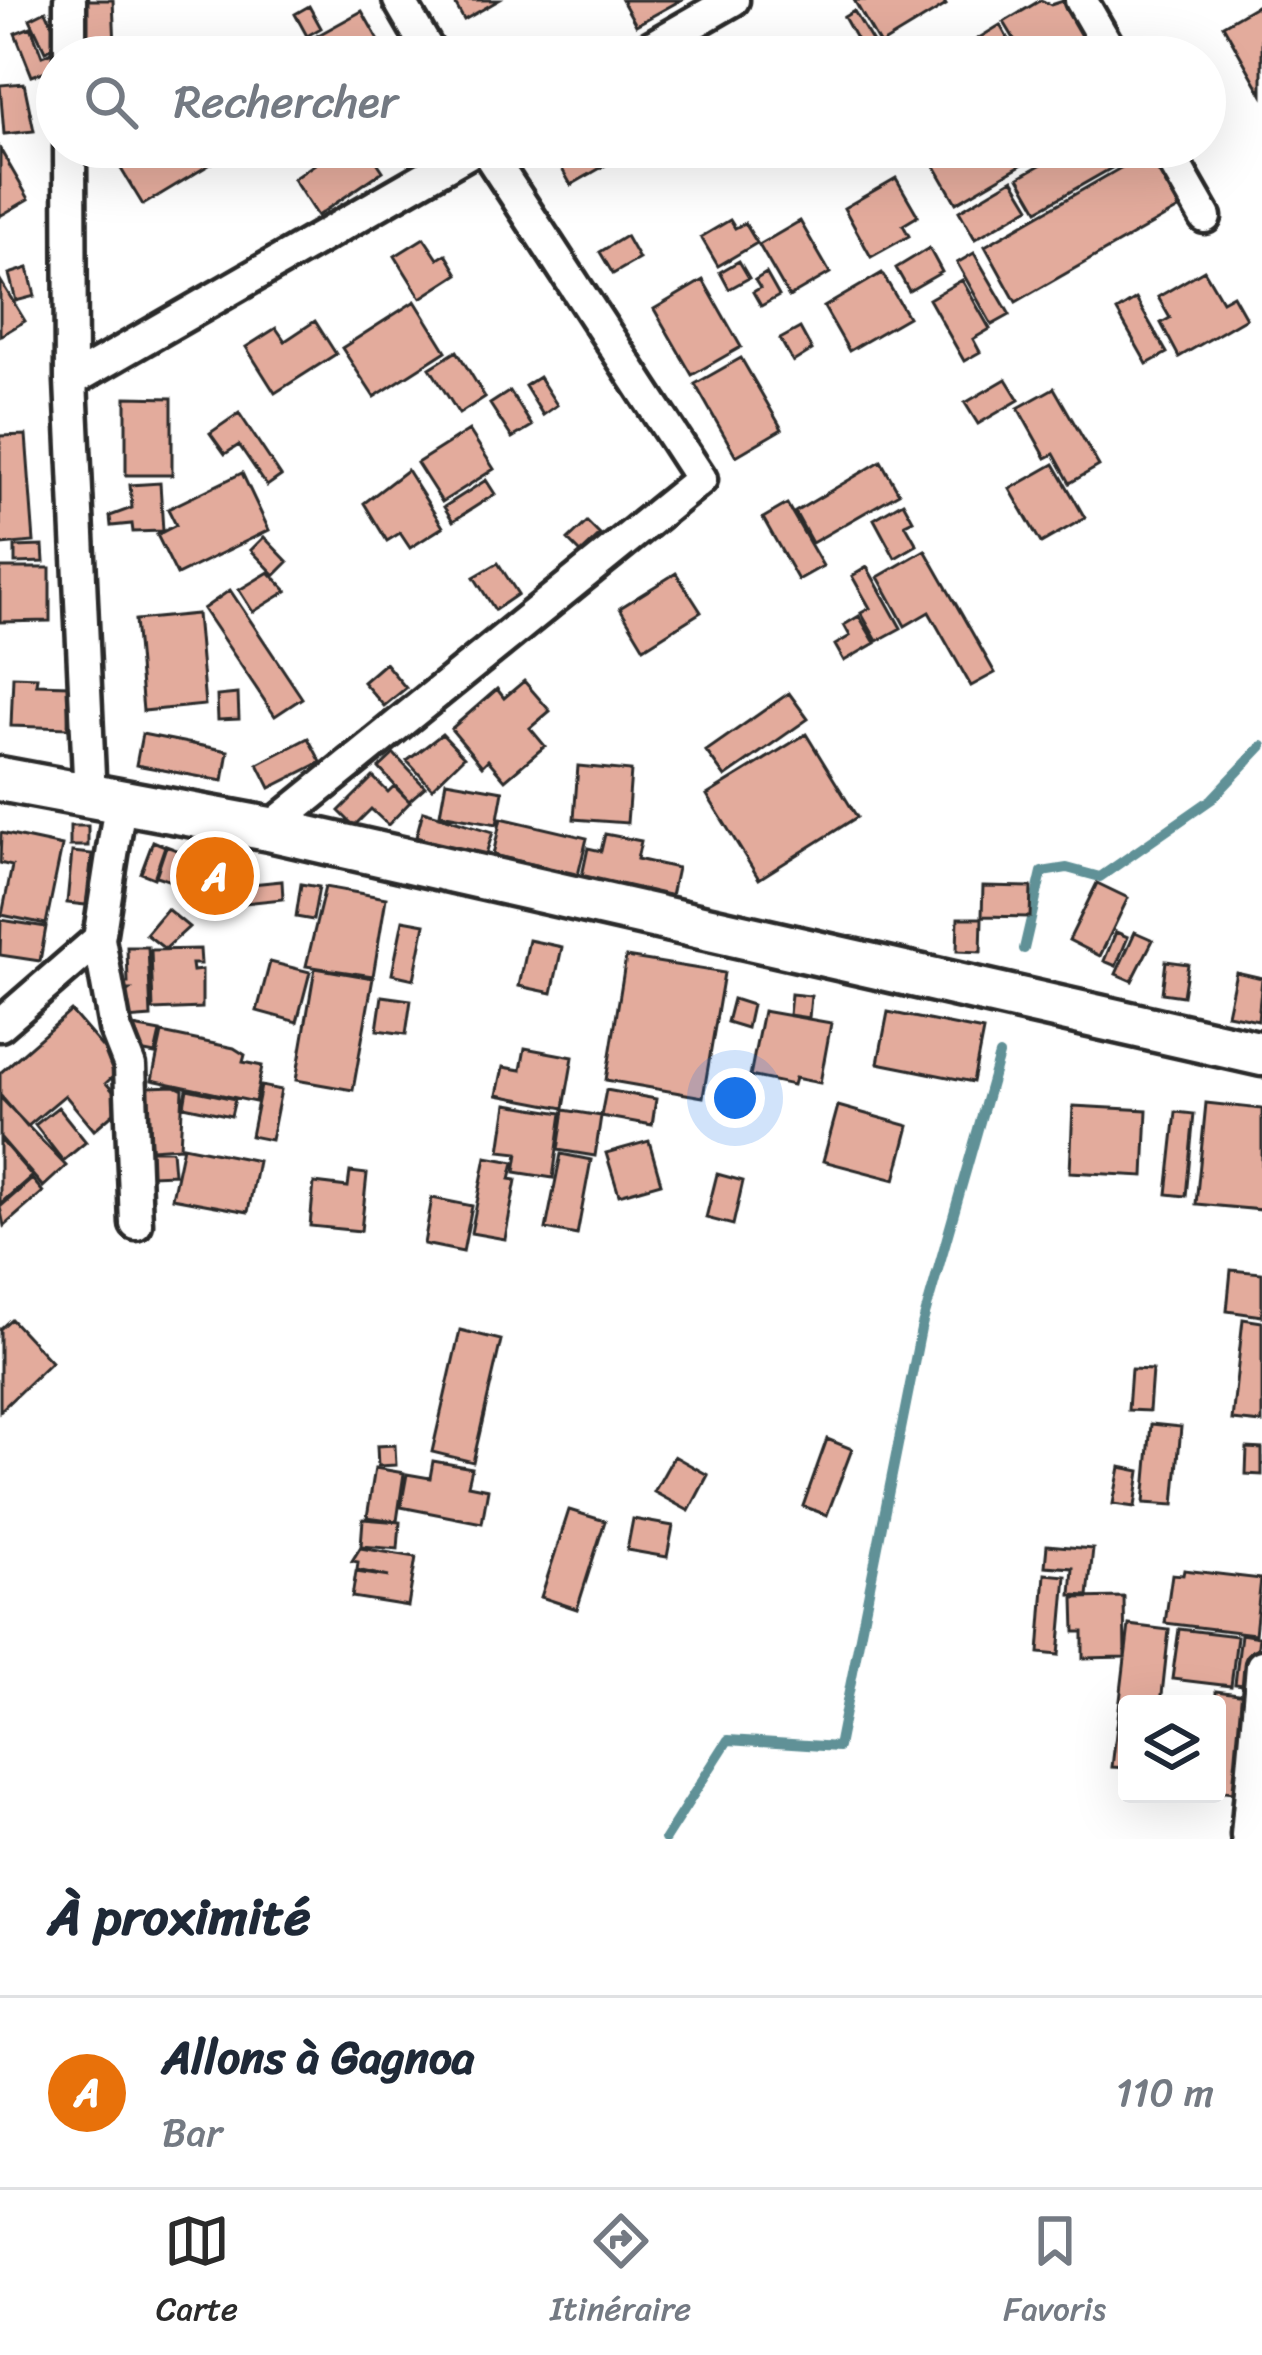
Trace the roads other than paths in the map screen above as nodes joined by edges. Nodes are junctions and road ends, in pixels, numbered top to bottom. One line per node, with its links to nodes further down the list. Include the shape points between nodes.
1 (70, 0): 5 (street)
2 (399, 0): 6 (street)
3 (733, 0): 7 (street)
4 (1081, 0): 8 (street)
5 (70, 36)
6 (420, 36)
7 (670, 36)
8 (1102, 36)
9 (70, 168): 14 (street)
10 (444, 168): 14 (street)
11 (495, 168): 17 (street, via 701,479)
12 (1177, 168): 13 (street)
13 (1205, 217)
14 (71, 381): 16 (street)
15 (0, 779): 16 (street)
16 (105, 801): 17 (street); 18 (street)
17 (269, 829): 20 (street)
18 (99, 939): 19 (street); 21 (street, via 130,1066)
19 (0, 1025)
20 (1262, 1054)
21 (136, 1224)
22 (1262, 1666): 23 (street, via 1247,1834)
23 (1262, 1837)

